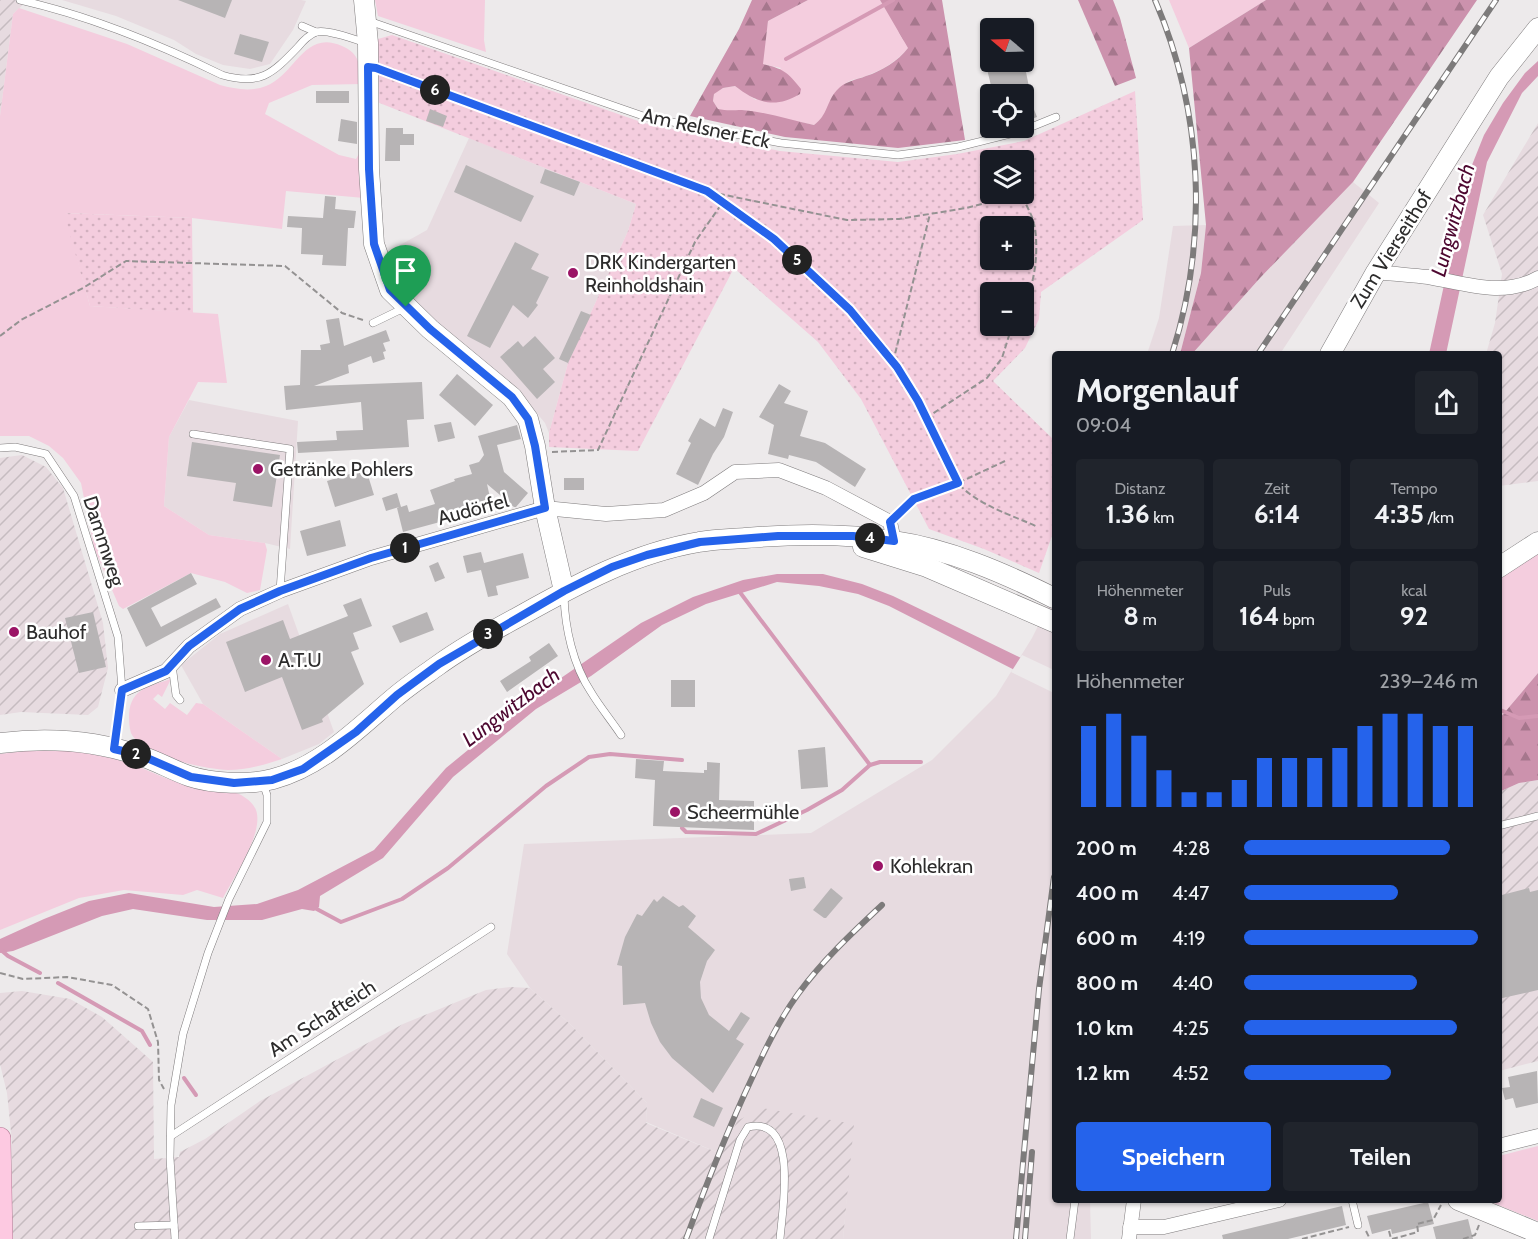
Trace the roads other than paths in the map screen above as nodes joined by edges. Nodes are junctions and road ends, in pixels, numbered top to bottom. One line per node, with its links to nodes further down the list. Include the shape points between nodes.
1 (20, 0): 3 (lane)
2 (364, 0): 4 (main road)
3 (41, 2): 7 (lane, via 239,80 254,80 274,71)
4 (367, 20): 8 (main road); 9 (lane, Am Relsner Eck, via 646,117 781,143 898,155 958,147 1019,132)
5 (302, 26): 7 (lane)
6 (1538, 28): 10 (main road, Zum Vierseithof, via 1498,77)
7 (316, 32): 8 (lane)
8 (368, 43): 12 (main road, via 374,244 390,290)
9 (1056, 117)
10 (1376, 272): 11 (street, via 1498,288 1526,285); 14 (main road, Zum Vierseithof)
11 (1538, 278)
12 (406, 307): 13 (lane); 17 (main road, via 512,397 528,419)
13 (373, 323)
14 (1332, 351)
15 (193, 434): 22 (lane, via 290,449)
16 (0, 448): 27 (lane, Dammweg, via 46,454 74,496 118,637)
17 (545, 508): 18 (street, Audörfel, via 606,514 663,510 704,493 735,472 779,470 826,488); 22 (street, Audörfel, via 371,558); 23 (main road)
18 (892, 531): 19 (main road); 24 (main road, via 1008,575)
19 (811, 536): 23 (main road, via 700,542 612,567); 25 (main road, via 897,556)
20 (1538, 542): 21 (main road)
21 (1502, 565)
22 (280, 591): 26 (street, Audörfel, via 240,609 189,646)
23 (564, 591): 29 (lane, via 573,655 589,690); 32 (main road, via 439,664 356,732 303,769)
24 (1052, 597)
25 (1052, 621)
26 (172, 665): 27 (street, Audörfel); 28 (lane)
27 (122, 690): 31 (lane)
28 (180, 700)
29 (621, 735)
30 (0, 743): 31 (main road, via 82,741)
31 (114, 749): 32 (main road, via 140,755 191,777 234,783)
32 (263, 781): 36 (lane, via 267,822 208,953 183,1034 171,1105)
33 (1538, 816): 34 (lane)
34 (1502, 825)
35 (491, 927): 36 (lane, Am Schafteich)
36 (171, 1136): 46 (lane)
37 (1538, 1136): 39 (street)
38 (0, 1138): 51 (main road)
39 (1502, 1145)
40 (1075, 1203): 55 (lane)
41 (1134, 1203): 48 (street)
42 (1269, 1203): 49 (street)
43 (1353, 1203): 45 (lane)
44 (1465, 1203): 50 (main road)
45 (1358, 1224)
46 (174, 1225): 47 (lane); 52 (lane)
47 (138, 1226)
48 (1129, 1233): 49 (street)
49 (1164, 1233)
50 (1538, 1233)
51 (2, 1239)
52 (175, 1239)
53 (710, 1239): 54 (lane, via 740,1140 748,1126 754,1125 775,1133 782,1146 785,1168)
54 (780, 1239)
55 (1070, 1239)

